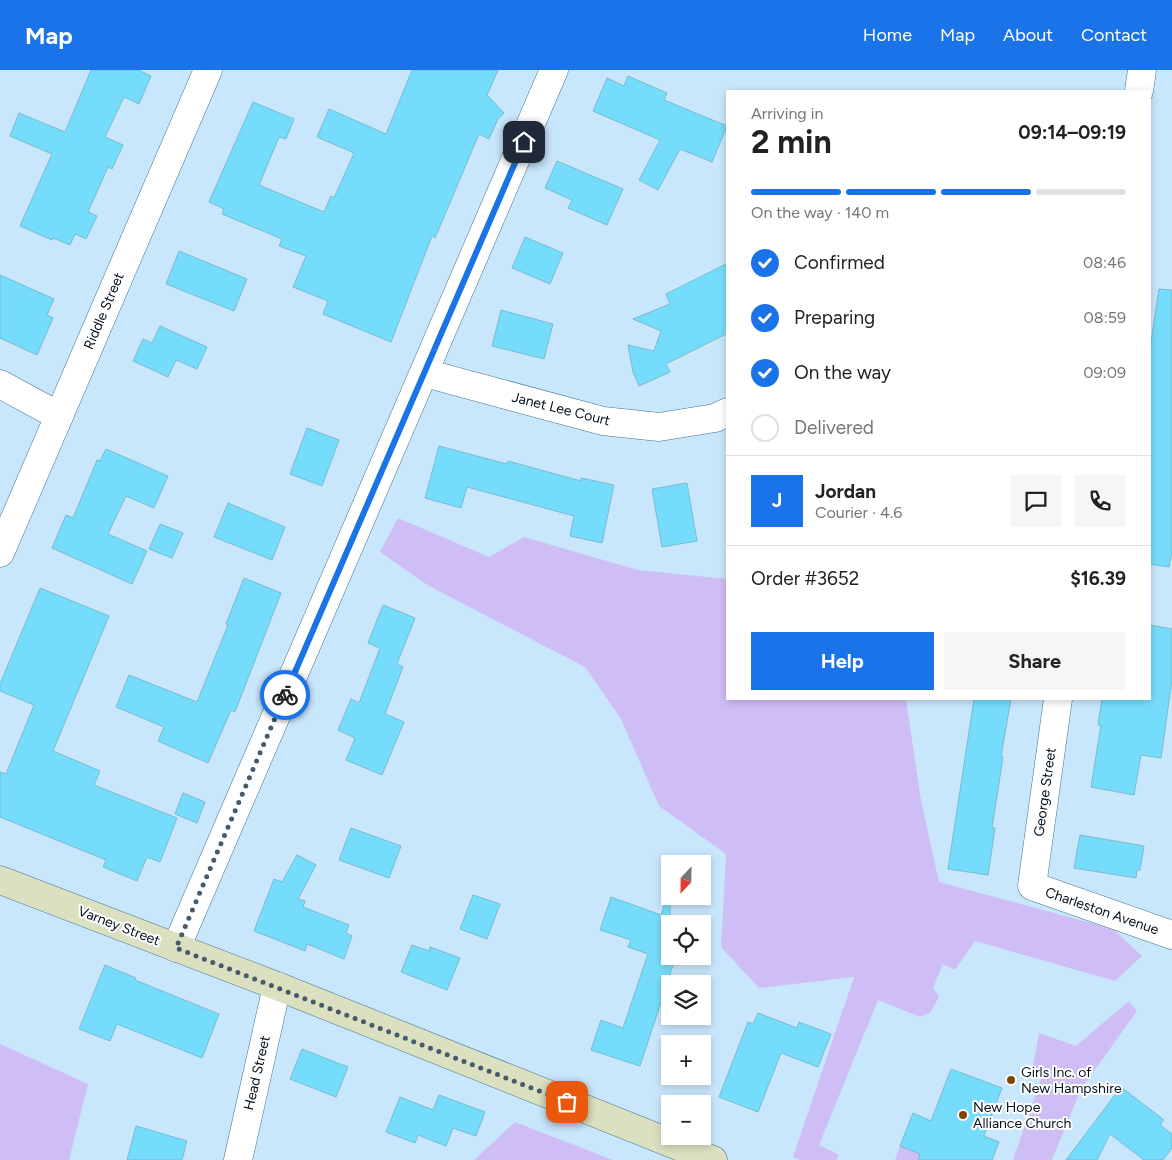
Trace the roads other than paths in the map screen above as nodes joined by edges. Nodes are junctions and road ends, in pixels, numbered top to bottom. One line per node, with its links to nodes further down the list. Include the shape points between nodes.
1 (208, 70): 8 (street, Riddle Street)
2 (554, 70): 5 (street)
3 (1142, 70): 4 (street)
4 (1139, 90)
5 (425, 373): 7 (street, Janet Lee Court, via 603,421 659,427 715,418); 14 (street)
6 (0, 384): 8 (street)
7 (726, 413)
8 (59, 416): 9 (street, Riddle Street)
9 (0, 552)
10 (1058, 700): 12 (street, George Street)
11 (0, 880): 14 (main road, Varney Street)
12 (1032, 886): 13 (street, Charleston Avenue)
13 (1172, 935)
14 (176, 948): 15 (main road, Varney Street)
15 (277, 986): 16 (street, Head Street); 17 (main road, Varney Street)
16 (238, 1160)
17 (713, 1160)

